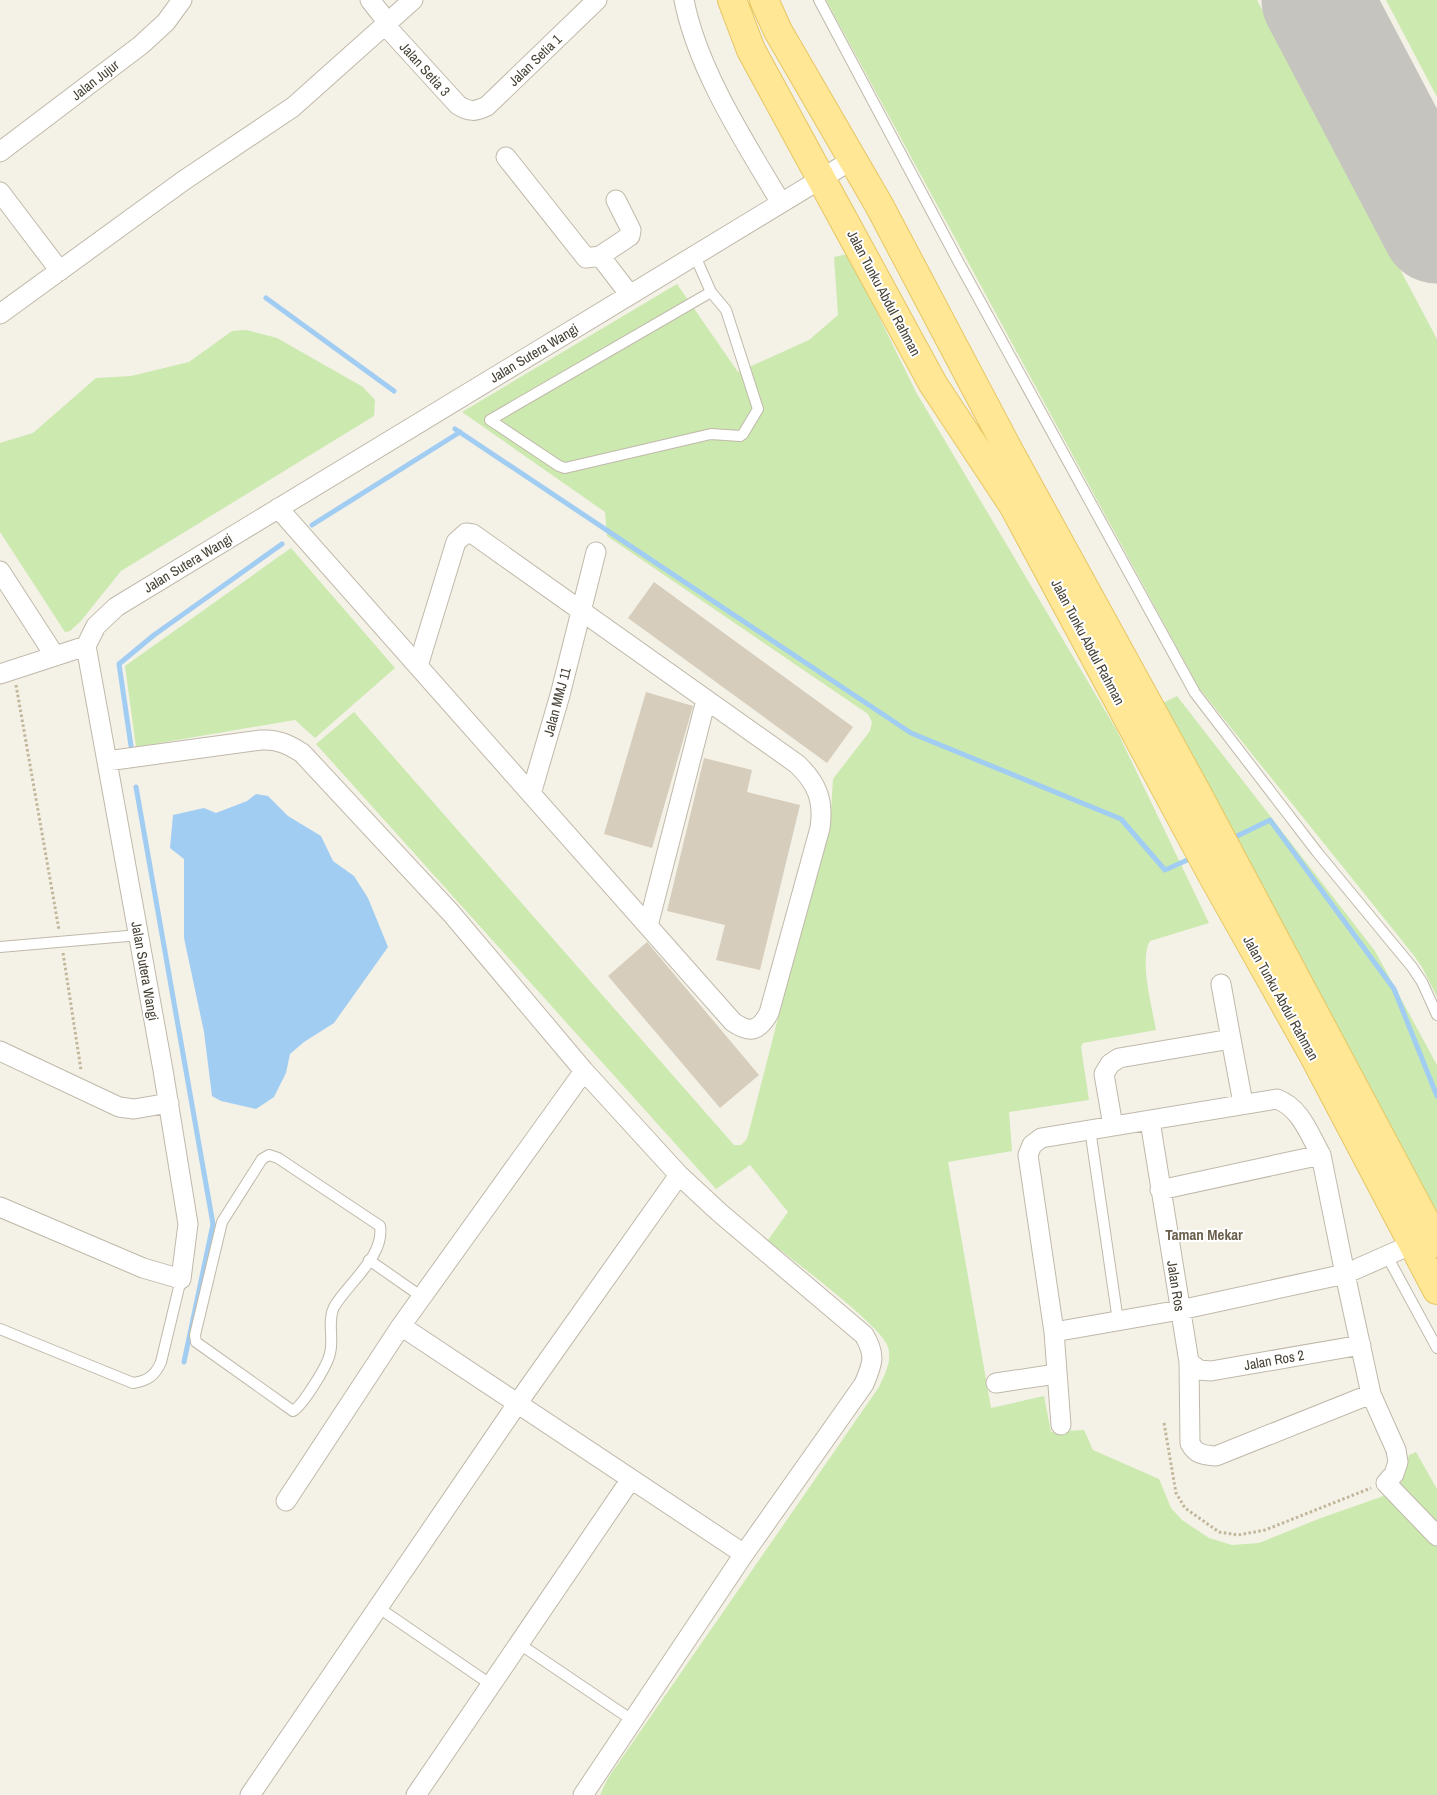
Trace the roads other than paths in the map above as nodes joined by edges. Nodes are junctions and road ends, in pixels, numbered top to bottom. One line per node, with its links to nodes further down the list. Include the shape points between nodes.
1 (182, 0): 11 (street, Jalan Jujur, via 166,22 141,45)
2 (370, 0): 9 (street, Jalan Setia 3)
3 (414, 0): 9 (street)
4 (597, 0): 10 (street, Jalan Setia 1, via 487,106 478,111)
5 (684, 0): 17 (street, via 704,62 743,139)
6 (732, 0): 14 (main road, Jalan Tunku Abdul Rahman, via 751,50)
7 (764, 0): 13 (main road, Jalan Tunku Abdul Rahman, via 778,31)
8 (819, 0): 40 (lane, via 1195,693 1412,967)
9 (386, 24): 10 (street, Jalan Setia 3, via 458,105); 20 (street, via 292,107 182,181)
10 (468, 111)
11 (0, 152)
12 (506, 158): 18 (street, via 586,258)
13 (852, 160): 14 (street, Jalan Sutera Wangi); 35 (main road, Jalan Tunku Abdul Rahman, via 1013,459)
14 (822, 179): 17 (street, Jalan Sutera Wangi); 35 (main road, Jalan Tunku Abdul Rahman, via 933,384 1013,505)
15 (0, 192): 20 (street)
16 (616, 200): 18 (street, via 631,230 630,236)
17 (781, 203): 19 (street, Jalan Sutera Wangi)
18 (600, 256): 22 (street)
19 (695, 256): 21 (lane); 22 (street, Jalan Sutera Wangi)
20 (60, 271): 23 (street)
21 (711, 292): 21 (lane, via 490,420 565,468 711,434 744,434 758,409 726,310)
22 (630, 295): 24 (street, Jalan Sutera Wangi)
23 (0, 314)
24 (278, 508): 28 (street, Jalan Sutera Wangi, via 116,607 96,626); 30 (street)
25 (596, 552): 27 (street, Jalan MMJ 11)
26 (0, 570): 29 (street)
27 (581, 610): 30 (street, via 473,534 466,533 456,542); 32 (street); 34 (street, Jalan MMJ 11)
28 (86, 646): 29 (street); 33 (street, Jalan Sutera Wangi)
29 (55, 656): 31 (street)
30 (418, 666): 34 (street)
31 (6, 671)
32 (706, 700): 36 (street); 36 (street, via 797,764 820,794 820,828 769,1013 763,1023 753,1030 743,1029 733,1022)
33 (107, 761): 37 (street, Jalan Sutera Wangi); 43 (street, via 261,740 274,739 290,745 313,763 451,913)
34 (532, 794): 36 (street)
35 (1186, 797): 53 (main road, Jalan Tunku Abdul Rahman, via 1315,1058)
36 (648, 926)
37 (139, 935): 38 (lane); 45 (street, Jalan Sutera Wangi)
38 (0, 947)
39 (1221, 984): 41 (street)
40 (1437, 1015)
41 (1231, 1038): 44 (street); 47 (street, via 1119,1058 1110,1064 1104,1074)
42 (0, 1051): 45 (street, via 119,1107 134,1109)
43 (584, 1071): 50 (street); 59 (street)
44 (1243, 1103): 46 (street); 49 (street, via 1277,1099 1288,1103 1296,1110)
45 (169, 1104): 57 (street, Jalan Sutera Wangi, via 188,1224)
46 (1150, 1121): 47 (street); 51 (street, Jalan Ros)
47 (1113, 1126): 48 (street)
48 (1090, 1130): 61 (lane); 64 (street, via 1041,1138 1032,1145 1028,1155)
49 (1322, 1155): 51 (street); 56 (street)
50 (679, 1175): 71 (street); 76 (street, via 864,1335 872,1348 872,1364 864,1384)
51 (1160, 1190): 60 (street, Jalan Ros)
52 (0, 1207): 57 (street, via 143,1268)
53 (1425, 1244): 54 (street); 58 (main road, Jalan Tunku Abdul Rahman)
54 (1387, 1256): 56 (street); 66 (lane)
55 (369, 1260): 55 (lane, via 382,1235 380,1226 269,1155 262,1159 222,1222 196,1342 295,1411 328,1362 334,1307); 59 (lane)
56 (1345, 1274): 60 (street); 65 (street)
57 (181, 1279): 63 (lane, via 161,1362 156,1373 143,1382 133,1383)
58 (1437, 1290)
59 (422, 1297): 62 (street)
60 (1180, 1310): 61 (street); 67 (street, Jalan Ros)
61 (1118, 1321): 64 (street)
62 (401, 1326): 71 (street); 74 (street)
63 (0, 1329)
64 (1054, 1332): 68 (street)
65 (1361, 1345): 67 (street, Jalan Ros 2, via 1211,1371 1199,1370); 70 (street)
66 (1437, 1348)
67 (1189, 1362): 70 (street, Jalan Ros, via 1190,1443 1201,1455 1216,1456)
68 (1056, 1374): 69 (street); 72 (street)
69 (996, 1383)
70 (1371, 1394): 75 (street, via 1397,1456 1394,1474 1386,1483)
71 (517, 1404): 73 (street); 77 (street)
72 (1061, 1425)
73 (631, 1479): 76 (street); 78 (street)
74 (286, 1501)
75 (1437, 1536)
76 (744, 1554): 80 (street)
77 (379, 1608): 79 (lane); 81 (street)
78 (518, 1643): 79 (street); 80 (lane)
79 (490, 1684): 82 (street)
80 (632, 1720): 83 (street)
81 (250, 1795)
82 (416, 1795)
83 (583, 1795)

